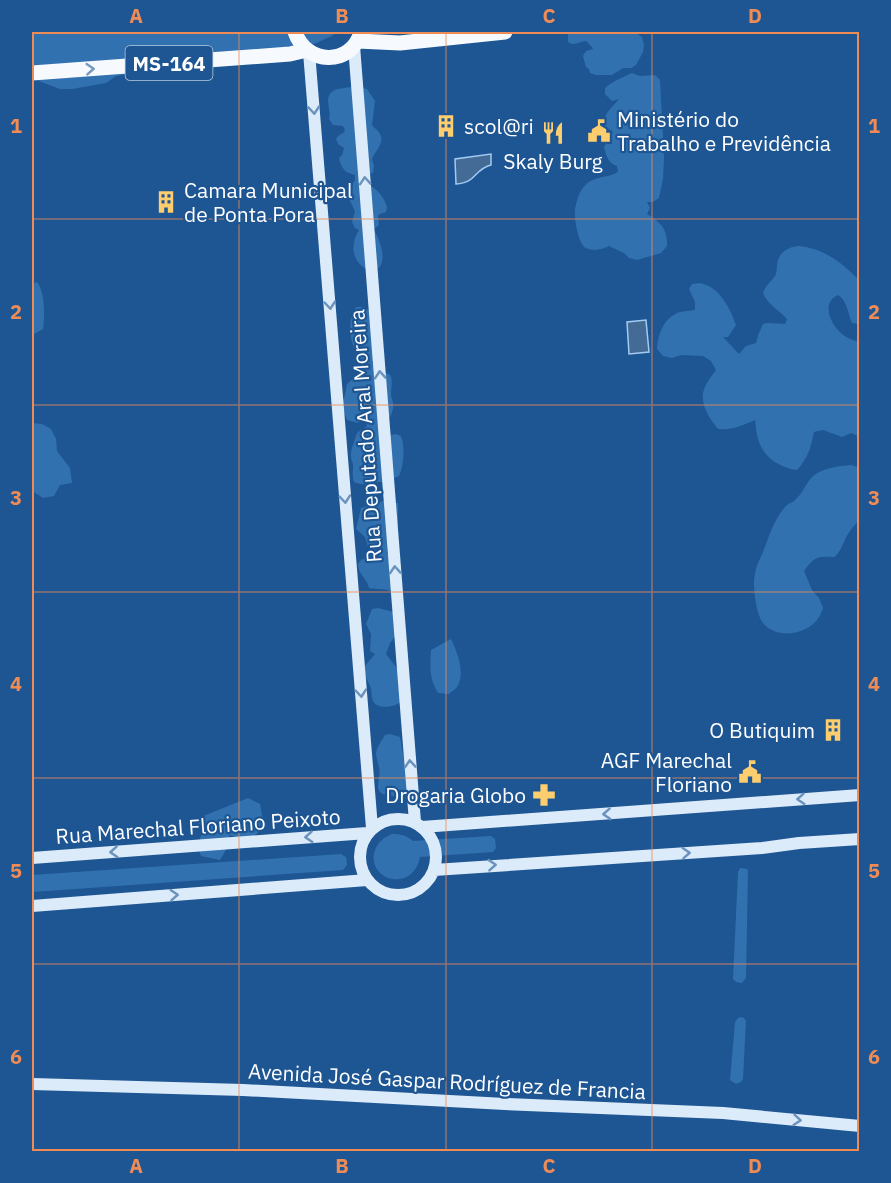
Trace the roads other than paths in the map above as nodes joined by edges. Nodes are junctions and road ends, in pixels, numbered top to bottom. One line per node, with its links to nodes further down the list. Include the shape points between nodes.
1 (295, 32): 4 (main road)
2 (505, 32): 3 (main road, MS-164, via 400,43)
3 (358, 39): 4 (main road, MS-164, via 344,54 333,57); 7 (main road, Rua Deputado Aral Moreira, one-way to 3)
4 (308, 51): 5 (main road, MS-164, one-way to 4); 8 (main road, Rua Deputado Aral Moreira, one-way to 8)
5 (32, 73)
6 (860, 795): 7 (main road, one-way to 7)
7 (418, 825): 8 (main road, via 400,818 382,821); 11 (main road, via 435,847)
8 (370, 831): 10 (main road, Rua Marechal Floriano Peixoto, one-way to 10); 12 (main road, via 360,851)
9 (860, 839): 11 (main road, one-way to 9)
10 (32, 858)
11 (434, 870): 12 (main road, via 422,886 399,895 381,891)
12 (367, 880): 13 (main road, one-way to 12)
13 (32, 906)
14 (32, 1084): 15 (main road, Avenida José Gaspar Rodríguez de Francia, one-way to 15, via 243,1090 738,1115)
15 (860, 1126)

